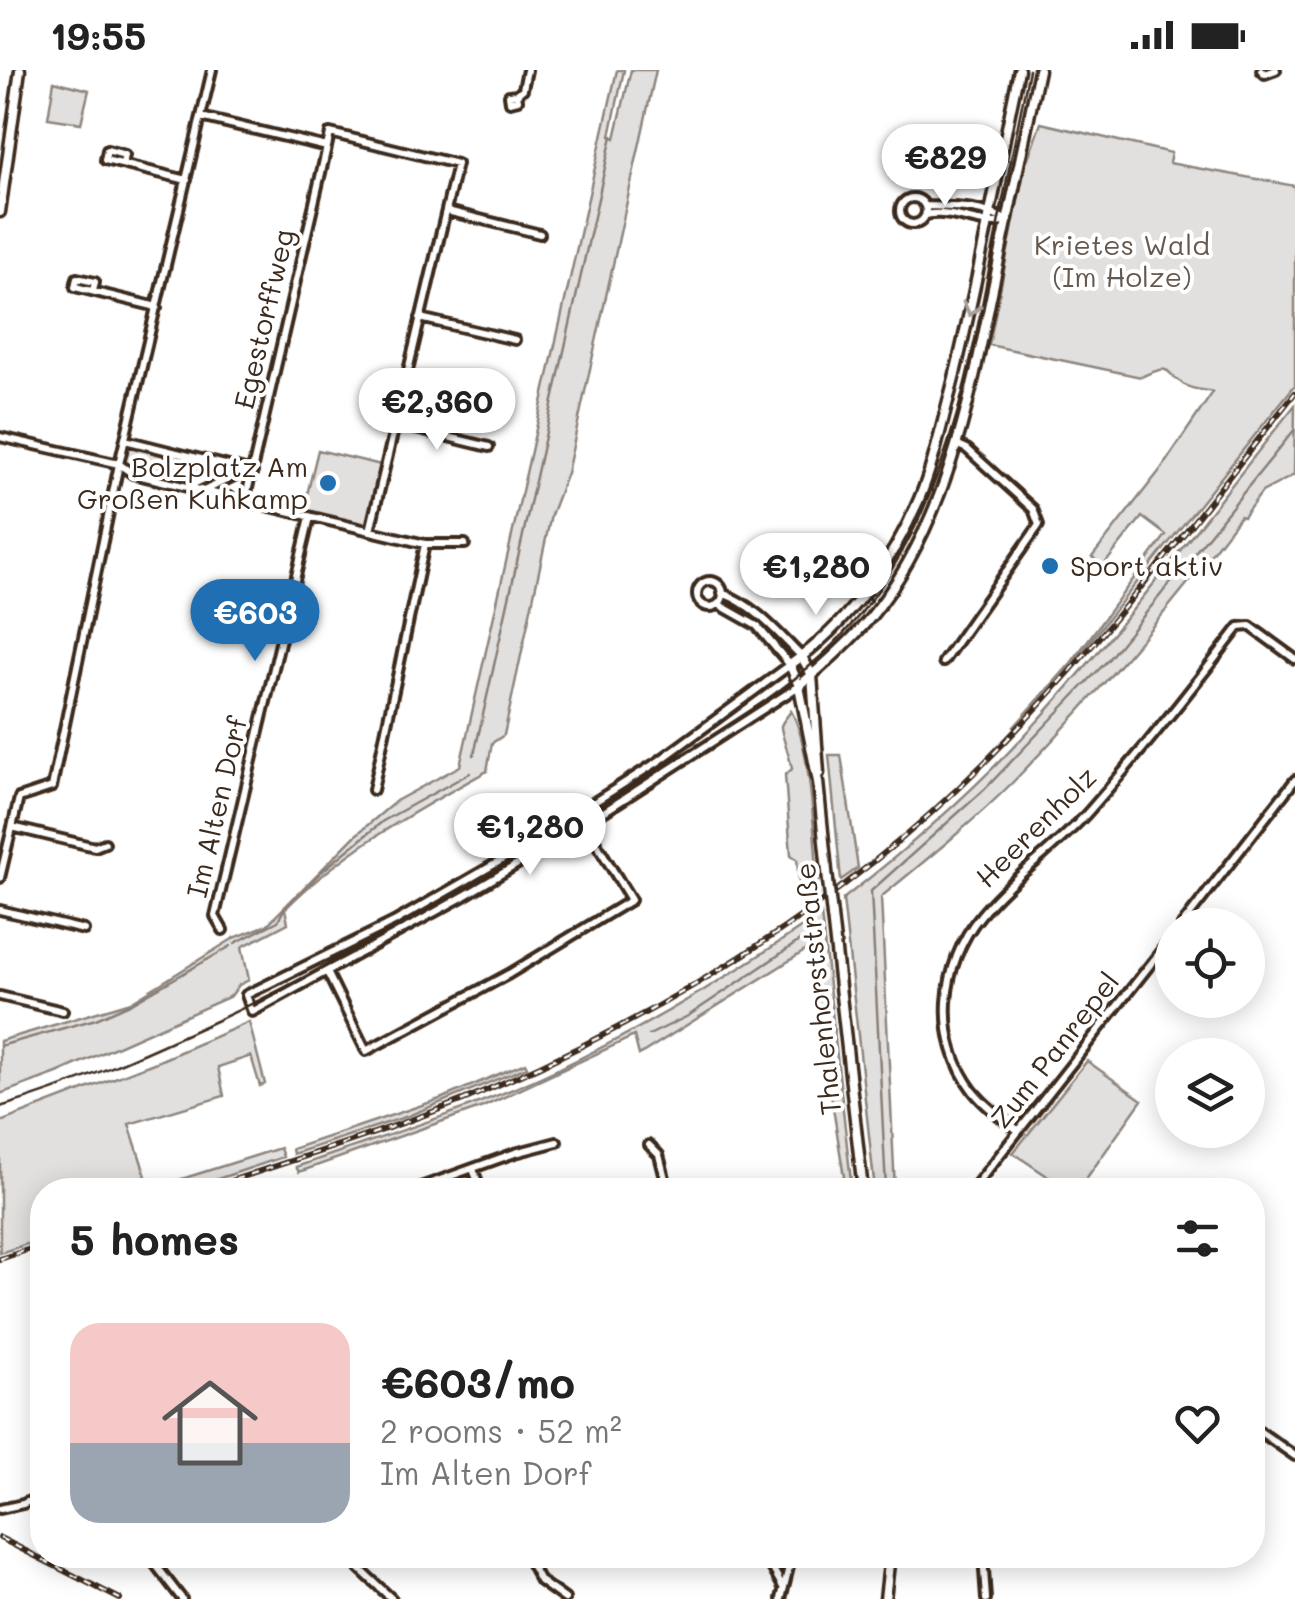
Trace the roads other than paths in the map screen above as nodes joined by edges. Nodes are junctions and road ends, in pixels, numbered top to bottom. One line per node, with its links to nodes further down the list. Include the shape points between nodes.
1 (20, 70): 15 (main road)
2 (212, 70): 9 (street)
3 (528, 70): 8 (street)
4 (1018, 70): 16 (main road)
5 (1039, 70): 17 (main road)
6 (1261, 70): 7 (street)
7 (1276, 70)
8 (516, 94)
9 (201, 117): 10 (street); 12 (street)
10 (327, 146): 13 (street, via 330,134 457,164); 30 (street, Egestorffweg)
11 (123, 164): 12 (street)
12 (187, 180): 20 (street)
13 (446, 211): 18 (street); 21 (street)
14 (926, 211): 16 (street, via 953,206)
15 (0, 212)
16 (989, 218): 17 (street); 40 (main road, one-way to 40, via 919,499 855,604)
17 (1008, 221): 26 (main road)
18 (540, 234)
19 (93, 291): 20 (street)
20 (156, 307): 25 (street)
21 (420, 318): 22 (street); 23 (street)
22 (515, 340)
23 (395, 424): 27 (street); 35 (street)
24 (0, 437): 28 (street)
25 (125, 440): 28 (street); 29 (street)
26 (956, 444): 42 (street, via 1033,509 1039,525); 44 (main road, via 903,568 870,617)
27 (488, 447)
28 (119, 464): 31 (street); 51 (street, via 52,787 19,798)
29 (230, 466): 30 (street); 31 (street)
30 (249, 471): 32 (street); 33 (street, Egestorffweg)
31 (187, 487): 32 (street)
32 (204, 491): 33 (street)
33 (245, 501): 34 (street)
34 (310, 517): 35 (street); 57 (street, Im Alten Dorf, via 215,916)
35 (370, 531): 36 (street)
36 (425, 544): 37 (street); 48 (street)
37 (466, 544)
38 (722, 592): 39 (street); 39 (street, via 709,581 698,590 703,605); 40 (street, via 767,622)
39 (718, 604): 43 (street, via 756,626)
40 (802, 657): 43 (main road); 44 (main road)
41 (1295, 659): 62 (street, Heerenholz, via 1250,626 1239,627 1091,809 991,904 960,948 948,989 952,1050 970,1088)
42 (942, 662)
43 (790, 665): 45 (main road, Thalenhorststraße); 49 (street)
44 (812, 675): 45 (main road); 47 (main road, Thalenhorststraße)
45 (799, 686): 47 (main road, Thalenhorststraße); 50 (street)
46 (1295, 780): 54 (street)
47 (818, 782): 69 (main road, Thalenhorststraße, bridge)
48 (373, 790)
49 (578, 814): 50 (street); 59 (street, via 394,922 246,995 252,1012)
50 (584, 824): 59 (street); 59 (street, via 631,900 510,974 366,1052)
51 (12, 828): 52 (street, via 95,847); 53 (street)
52 (105, 843)
53 (0, 878)
54 (1195, 908)
55 (0, 910): 56 (street)
56 (84, 930)
57 (223, 930)
58 (1155, 959): 62 (street, Zum Panrepel)
59 (327, 972)
60 (0, 996): 61 (street)
61 (64, 1011)
62 (1019, 1131): 70 (street, Zum Panrepel)
63 (557, 1142): 65 (street)
64 (649, 1145): 68 (street)
65 (473, 1168): 66 (street); 67 (street)
66 (445, 1178)
67 (477, 1178)
68 (665, 1178)
69 (861, 1178)
70 (982, 1178)
71 (1265, 1435): 72 (street)
72 (1295, 1456)
73 (30, 1499): 74 (street)
74 (3, 1508)
75 (158, 1568): 83 (street)
76 (359, 1568): 84 (street)
77 (533, 1568): 85 (street)
78 (772, 1568): 82 (street)
79 (789, 1568): 82 (street)
80 (889, 1568): 87 (main road)
81 (983, 1568): 88 (street)
82 (784, 1588): 86 (street)
83 (182, 1599)
84 (392, 1599)
85 (565, 1599)
86 (781, 1599)
87 (885, 1599)
88 (986, 1599)

